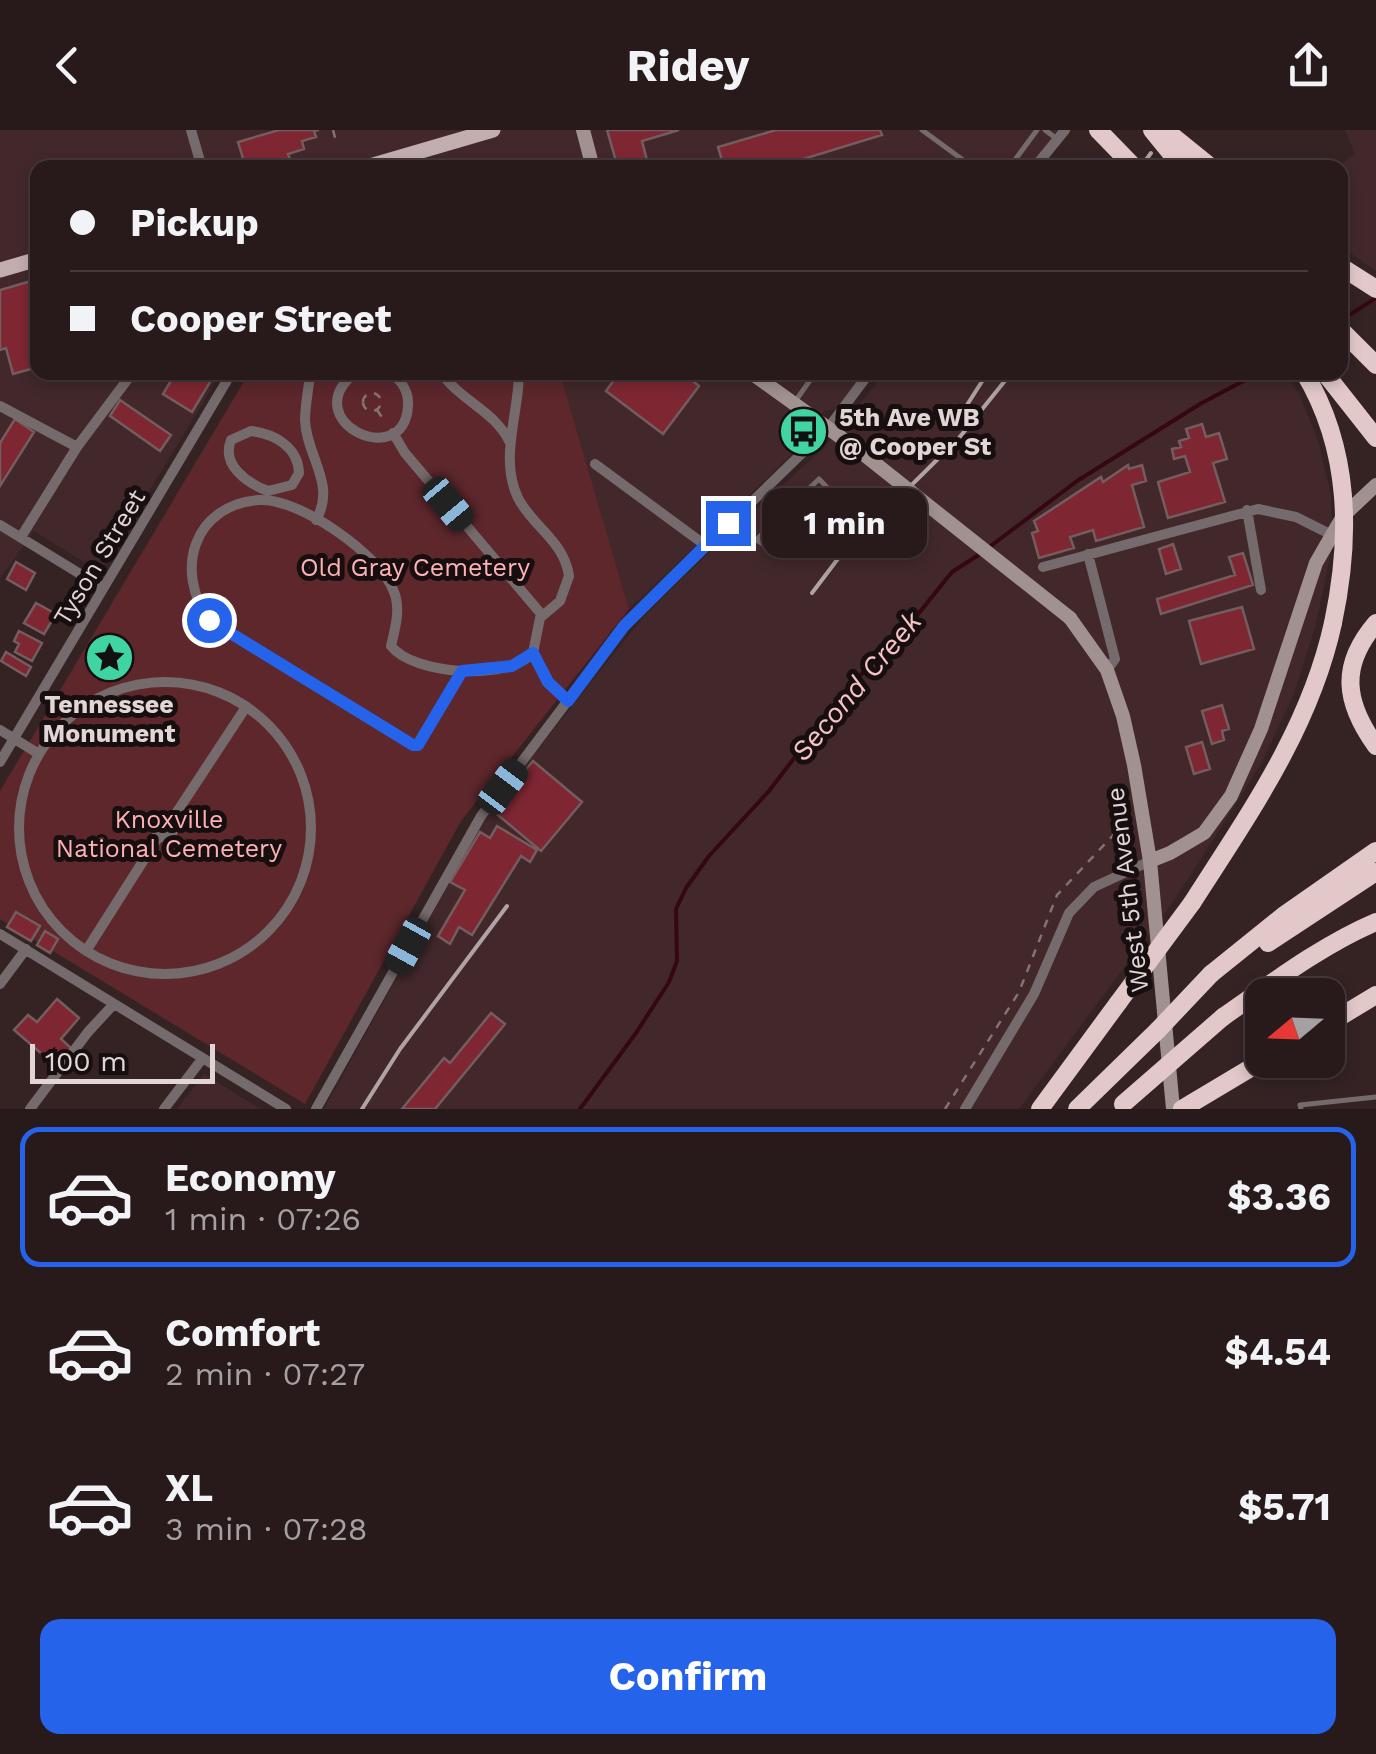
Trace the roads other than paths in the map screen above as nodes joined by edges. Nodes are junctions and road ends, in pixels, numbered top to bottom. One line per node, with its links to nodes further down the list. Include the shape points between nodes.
1 (191, 130): 10 (street)
2 (493, 130): 11 (main road)
3 (583, 130): 12 (street)
4 (922, 130): 13 (lane)
5 (1041, 130): 9 (lane); 14 (lane)
6 (1098, 130): 16 (highway)
7 (1152, 130): 17 (highway)
8 (1165, 130): 18 (highway)
9 (1061, 134): 15 (street)
10 (200, 160)
11 (390, 160)
12 (591, 160)
13 (963, 160)
14 (1016, 160)
15 (1040, 160)
16 (1127, 160)
17 (1176, 160)
18 (1202, 160)
19 (30, 261): 20 (main road)
20 (0, 270)
21 (1348, 271): 22 (highway)
22 (1371, 286)
23 (1348, 336): 24 (highway)
24 (1376, 365)
25 (126, 380): 43 (street)
26 (227, 380): 57 (street, Tyson Street)
27 (309, 380): 48 (street, via 305,422 324,498)
28 (349, 380): 40 (street, via 338,402 344,422 372,438)
29 (399, 380): 40 (street, via 408,404)
30 (446, 380): 42 (street)
31 (519, 380): 42 (street)
32 (761, 380): 37 (street, West 5th Avenue)
33 (810, 380): 37 (lane)
34 (864, 380): 39 (street)
35 (1308, 380): 92 (highway, bridge, via 1326,417 1344,490 1346,527 1324,665 1268,785 1192,902)
36 (1330, 380): 41 (highway)
37 (794, 403): 39 (street, West 5th Avenue)
38 (0, 406): 43 (street)
39 (829, 427): 49 (street); 62 (street, West 5th Avenue, bridge, via 1070,618)
40 (393, 432): 59 (street)
41 (1376, 438)
42 (509, 441): 59 (street, via 518,496 569,570 560,602)
43 (77, 447): 52 (street)
44 (595, 464): 54 (street)
45 (1376, 485): 51 (street)
46 (268, 496): 46 (street, via 232,465 228,446 237,435 264,433 293,452 297,480); 48 (street); 63 (street, via 224,510 198,538 192,584 209,620 413,745)
47 (1246, 510): 51 (street, via 1285,514); 55 (street); 58 (street)
48 (316, 520): 63 (street, via 368,554 390,584 397,600 392,649)
49 (728, 523): 53 (lane); 54 (street)
50 (0, 525): 52 (street)
51 (1330, 534): 72 (street, via 1231,796 1204,833)
52 (21, 537): 57 (street)
53 (756, 540): 53 (lane, via 788,554 842,503 818,479)
54 (705, 545): 64 (street, via 624,626)
55 (1088, 554): 56 (street); 62 (street, West 5th Avenue, via 1116,659)
56 (1043, 567)
57 (103, 588): 67 (street, Tyson Street)
58 (1261, 590)
59 (542, 614): 61 (street)
60 (1376, 623): 68 (highway, via 1356,654 1349,686 1357,720)
61 (533, 653): 63 (street, via 512,666); 64 (street)
62 (1107, 670): 72 (street, West 5th Avenue, via 1123,716)
63 (462, 671)
64 (568, 701): 90 (street, via 481,816)
65 (246, 707): 69 (street, via 186,684 132,686 83,707); 77 (street, via 171,821 158,823 160,836); 77 (street, via 285,745 307,795 309,850 291,902 256,943 208,968 154,974)
66 (0, 730): 67 (street)
67 (14, 738): 69 (street); 70 (street, Tyson Street)
68 (1376, 746)
69 (39, 754): 77 (street, via 19,817 22,862 39,904)
70 (0, 762)
71 (1376, 851): 78 (highway, via 1283,916)
72 (1150, 862): 91 (street, via 1094,887 1069,913 1034,994); 94 (street, West 5th Avenue)
73 (1376, 872): 78 (highway)
74 (1376, 922): 86 (highway, bridge, via 1223,1017)
75 (0, 934): 76 (street)
76 (26, 949): 79 (street); 81 (street)
77 (86, 952)
78 (1212, 980): 93 (highway, bridge)
79 (0, 984)
80 (1376, 995): 82 (highway)
81 (113, 1005): 83 (street); 87 (street)
82 (1345, 1014)
83 (202, 1059): 88 (street); 89 (street)
84 (1245, 1071): 95 (highway)
85 (1376, 1097): 96 (lane)
86 (1120, 1106)
87 (30, 1109)
88 (164, 1109)
89 (286, 1109)
90 (316, 1109)
91 (964, 1109)
92 (1040, 1109)
93 (1078, 1109)
94 (1173, 1109)
95 (1182, 1109)
96 (1300, 1109)

